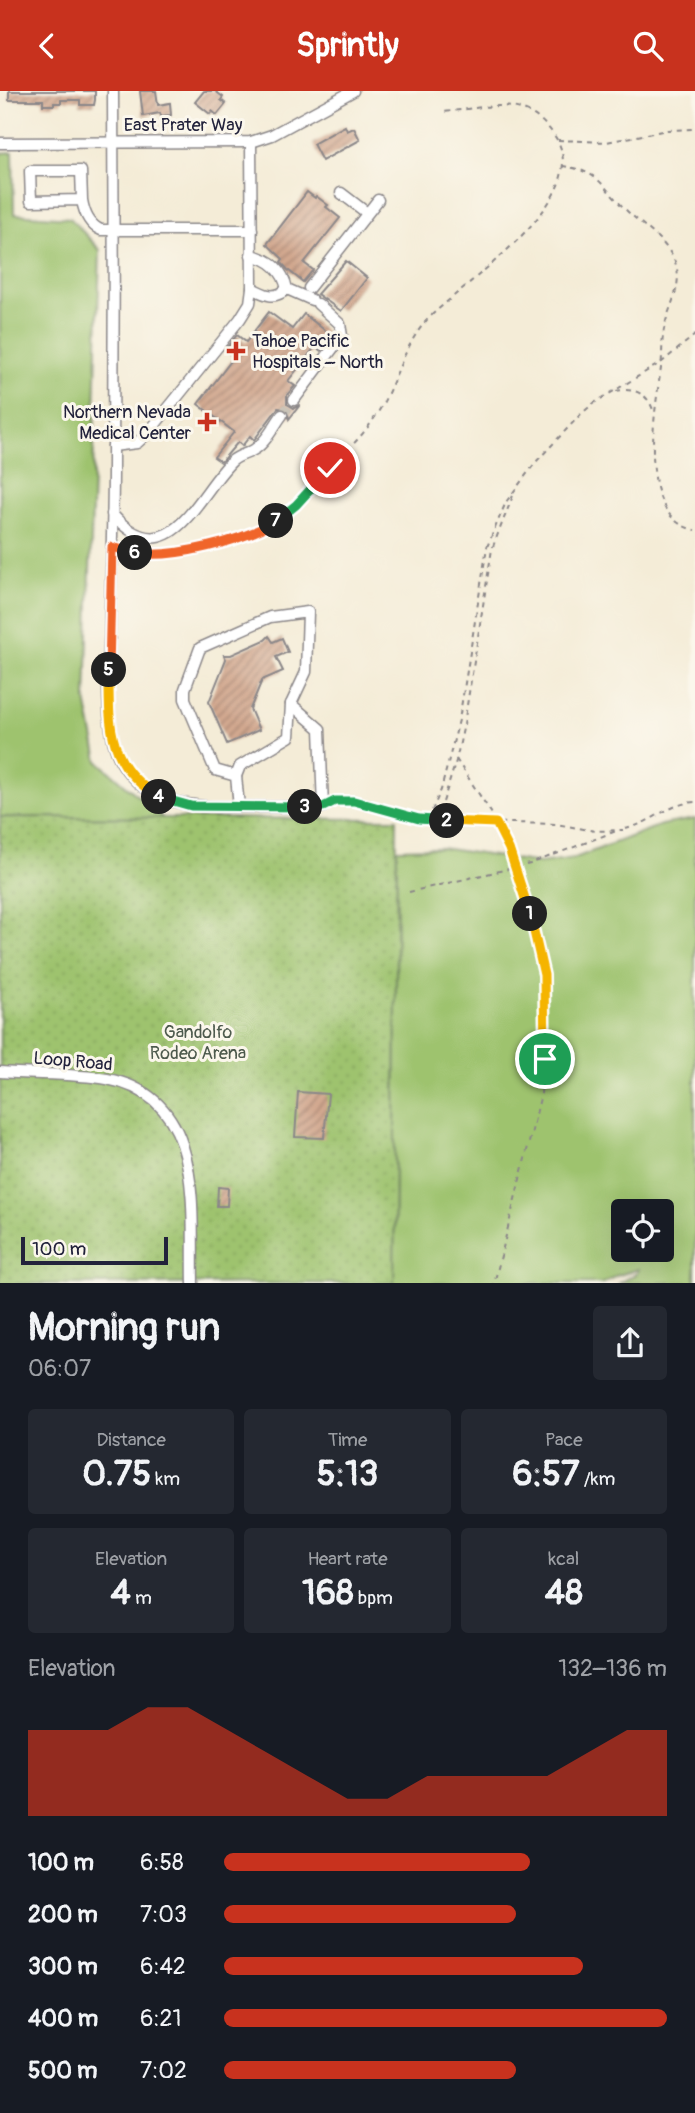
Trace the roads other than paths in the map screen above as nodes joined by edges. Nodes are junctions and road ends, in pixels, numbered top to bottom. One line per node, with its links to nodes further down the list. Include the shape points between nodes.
1 (113, 91): 5 (street)
2 (354, 91): 3 (street, East Prater Way)
3 (251, 142): 5 (street, East Prater Way); 10 (street)
4 (0, 143): 5 (street, East Prater Way)
5 (113, 143): 11 (street)
6 (341, 193): 9 (street)
7 (82, 200): 7 (street, via 31,201 30,171 81,171); 11 (street, via 94,227)
8 (378, 200): 9 (street)
9 (367, 213): 15 (street)
10 (252, 230): 11 (street); 12 (street)
11 (114, 231): 18 (street)
12 (251, 255): 13 (street); 14 (street, via 276,267)
13 (252, 288): 14 (street, via 270,297); 18 (street, via 250,303 240,319 149,432 137,443)
14 (287, 289): 15 (street)
15 (310, 296): 16 (street, via 340,324 342,336)
16 (294, 400)
17 (282, 415): 19 (street, via 257,448 233,460 170,533 148,537 123,526)
18 (113, 446): 19 (street)
19 (112, 514): 22 (street, via 110,711 111,735 120,761 137,782 162,799 191,806)
20 (291, 703): 21 (street, via 289,737 240,766); 21 (street, via 306,672 308,612 270,617 200,648 184,699 215,770); 22 (street, via 320,729 323,807)
21 (236, 775): 22 (street)
22 (239, 807)
23 (0, 1072): 24 (street, Loop Road, via 105,1079 140,1091 159,1105 174,1122 189,1167)
24 (193, 1283)

